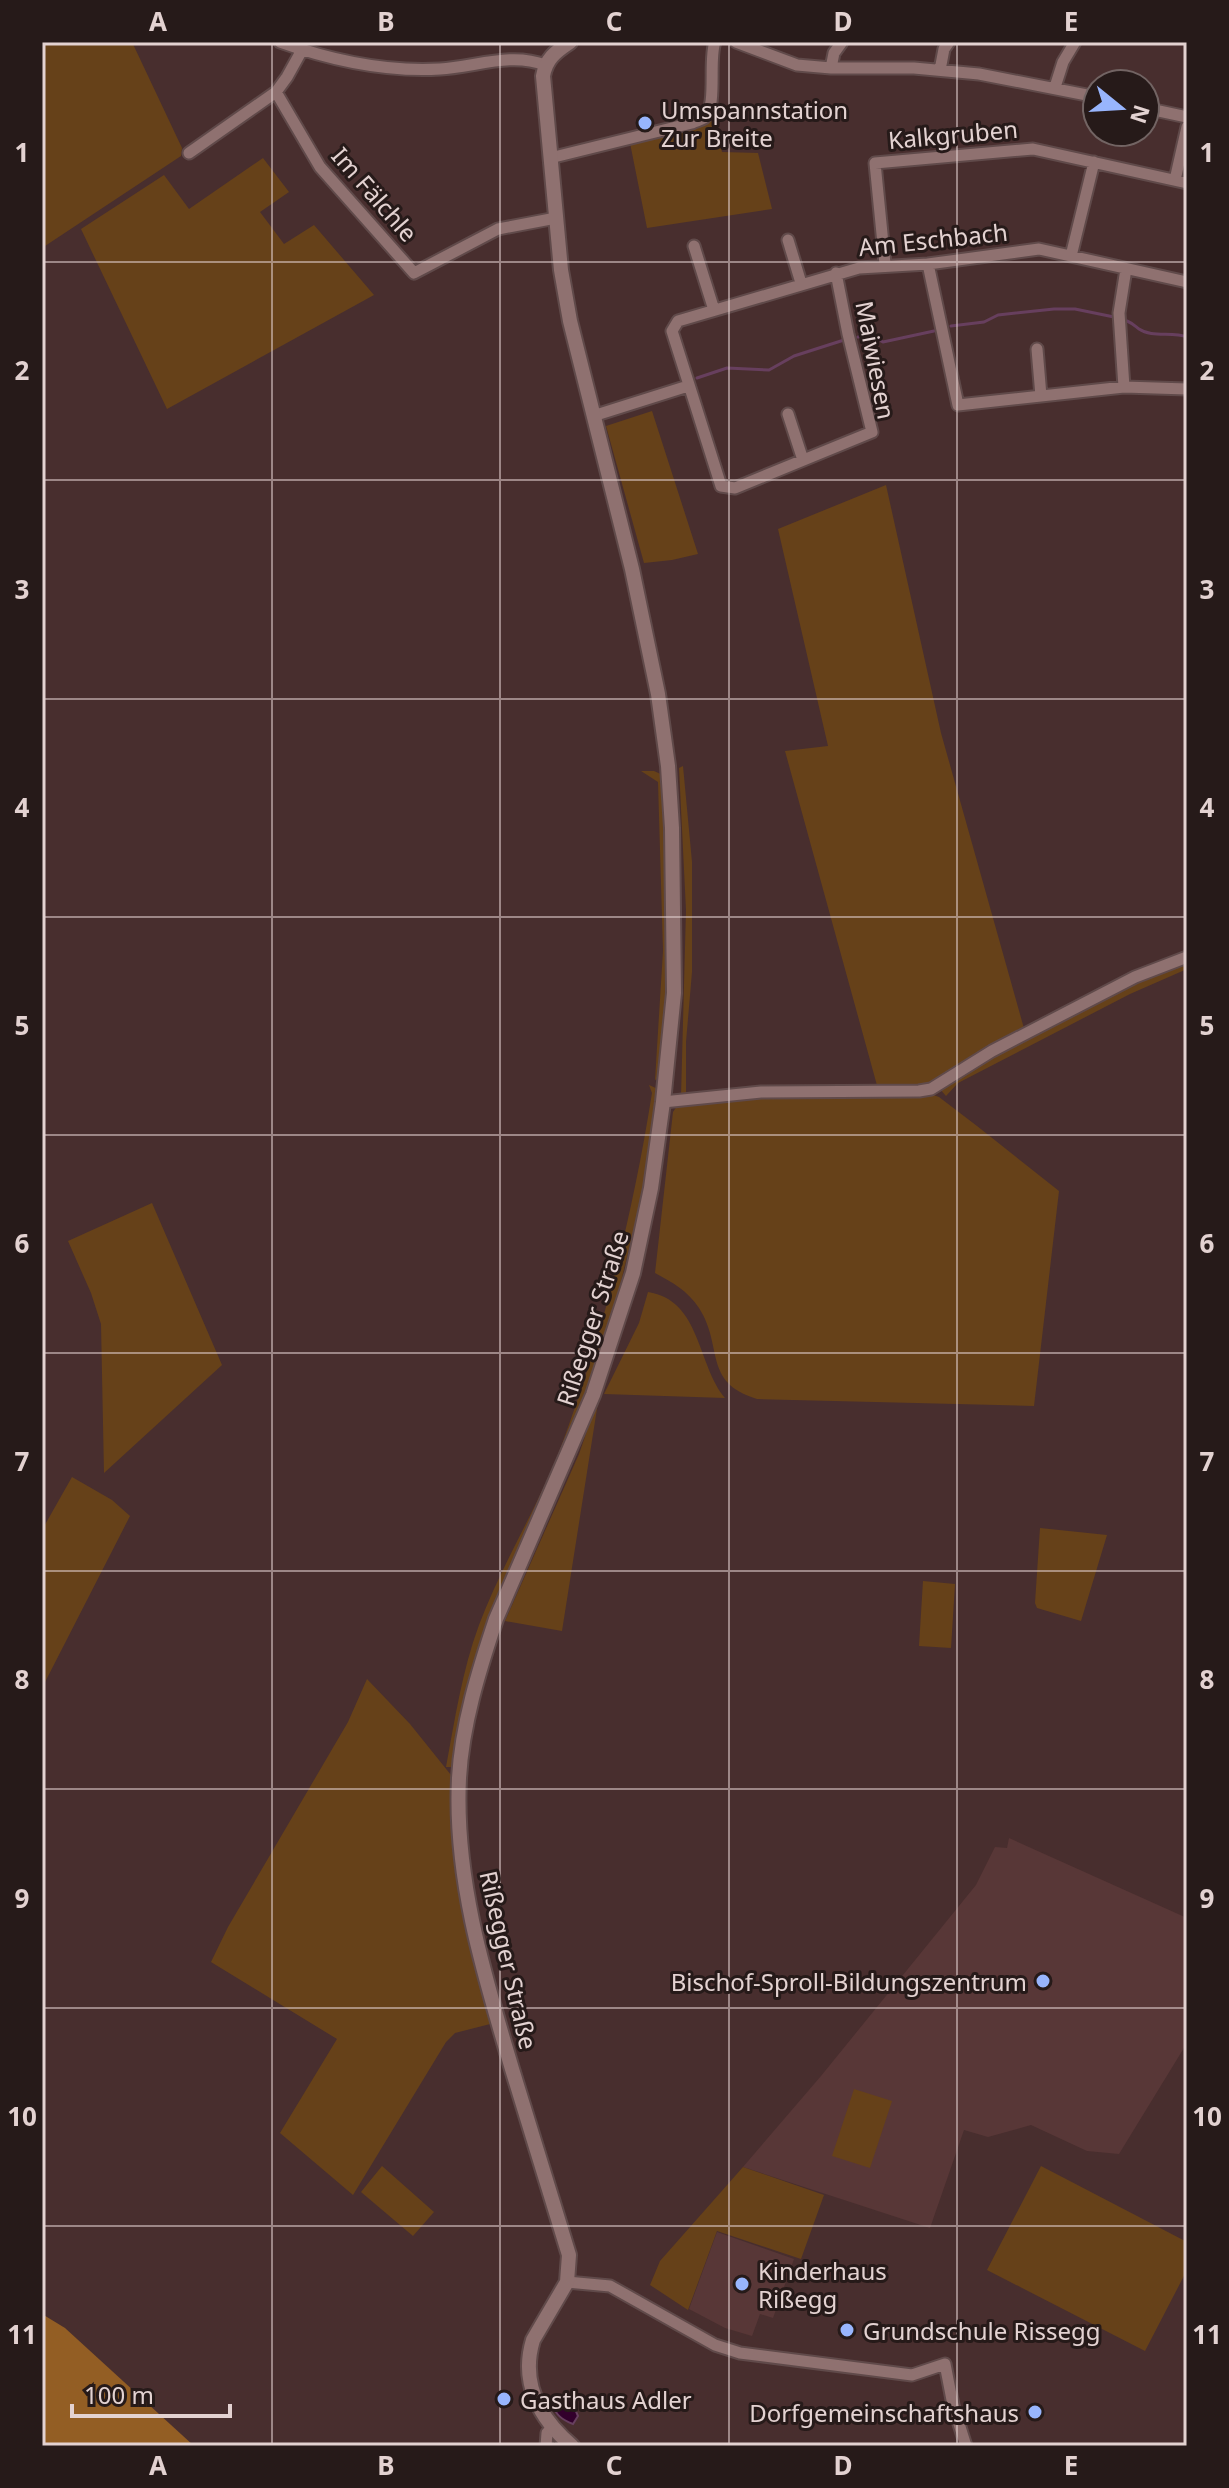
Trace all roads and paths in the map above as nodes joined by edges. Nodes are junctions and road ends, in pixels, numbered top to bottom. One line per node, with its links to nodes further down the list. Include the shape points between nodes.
1 (280, 42): 8 (street)
2 (570, 42): 9 (street)
3 (715, 42): 19 (street, via 711,102 704,118)
4 (736, 42): 10 (street, via 797,65)
5 (842, 42): 10 (street)
6 (949, 42): 11 (street)
7 (1075, 42): 12 (street)
8 (302, 50): 9 (street, via 404,69 520,59); 13 (street)
9 (545, 65): 19 (street, Rißegger Straße, via 542,88)
10 (831, 68): 11 (street)
11 (940, 70): 12 (street)
12 (1055, 87): 14 (street)
13 (276, 92): 18 (street); 22 (street, Im Fälchle, via 320,167 414,273 498,229)
14 (1081, 93)
15 (1161, 111): 16 (street)
16 (1187, 117)
17 (1187, 127): 21 (street, Kalkgruben)
18 (189, 153)
19 (550, 158): 22 (street, Rißegger Straße)
20 (1094, 162): 21 (street, Kalkgruben); 25 (street); 26 (street, Kalkgruben, via 1033,149 875,163)
21 (1181, 182)
22 (556, 218): 39 (street, Rißegger Straße, via 570,321)
23 (788, 240): 31 (street)
24 (694, 246): 32 (street)
25 (1071, 256): 27 (street, Am Eschbach, via 1039,249); 28 (street, Am Eschbach)
26 (885, 264): 27 (street, Am Eschbach); 29 (street, Am Eschbach)
27 (928, 264): 37 (street, via 958,405)
28 (1126, 269): 30 (street, Am Eschbach); 35 (street, via 1119,313)
29 (836, 273): 31 (street, Am Eschbach); 40 (street, Maiwiesen, via 872,432)
30 (1187, 282)
31 (801, 283): 32 (street, Am Eschbach)
32 (714, 310): 34 (street, Am Eschbach, via 678,321 672,331)
33 (1037, 349): 37 (street)
34 (688, 386): 39 (street); 40 (street, Maiwiesen, via 721,486 735,488)
35 (1124, 387): 36 (street); 37 (street)
36 (1187, 389)
37 (1041, 396)
38 (788, 414): 40 (street)
39 (593, 416): 42 (street, Rißegger Straße, via 632,569 668,766 674,963)
40 (803, 460)
41 (1187, 957): 42 (street, via 1135,977 931,1089 761,1092)
42 (663, 1102): 43 (street, Rißegger Straße, via 639,1250 624,1303 568,1457 492,1631 473,1694 460,1768 461,1852 470,1913 569,2255)
43 (567, 2282): 44 (street, via 530,2351 533,2390); 47 (street, via 610,2286 715,2345 740,2353 912,2375 945,2364)
44 (552, 2428): 45 (street); 46 (street)
45 (546, 2446)
46 (572, 2446)
47 (966, 2446)

